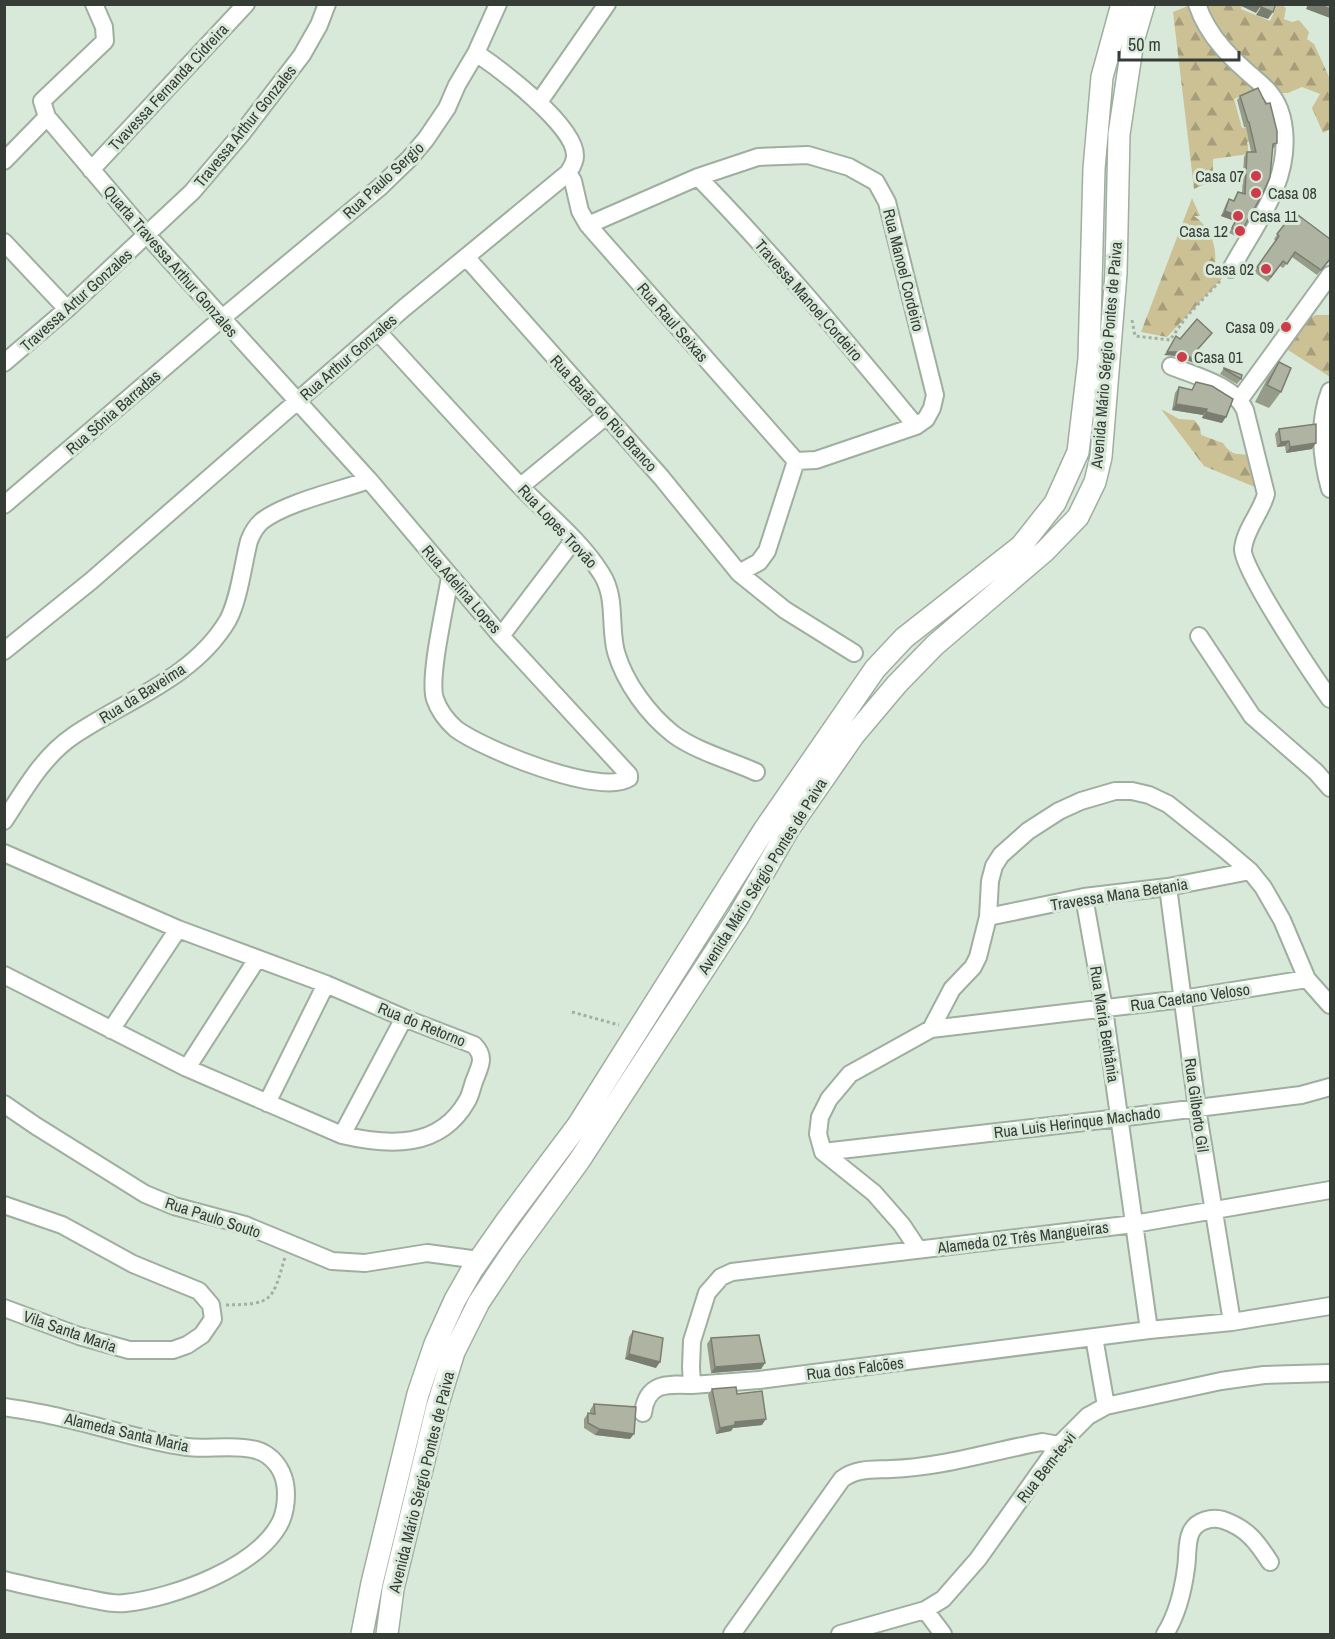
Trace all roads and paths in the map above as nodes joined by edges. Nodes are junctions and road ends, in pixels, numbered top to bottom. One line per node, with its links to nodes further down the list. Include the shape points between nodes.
1 (94, 4): 11 (street, via 104,27 105,41 42,101)
2 (246, 4): 13 (street, Tvavessa Fernanda Cidreira)
3 (327, 4): 17 (street, Travessa Arthur Gonzales, via 302,55 249,124 192,192)
4 (498, 4): 9 (street, Rua Paulo Sergio)
5 (1122, 4): 67 (main road, Avenida Mário Sérgio Pontes de Paiva, via 1102,77 1094,169 1089,359 1078,452 1055,503 1020,546 904,638 875,669 764,830)
6 (1144, 4): 100 (main road, Avenida Mário Sérgio Pontes de Paiva, via 1133,41 1119,134 1116,274 1102,445 1088,499 1078,517 1045,551 935,645 854,735 788,830 738,917 579,1161 479,1302 454,1352 437,1407 393,1588)
7 (1197, 4): 20 (street, via 1219,43 1274,96 1283,116 1286,147 1281,175)
8 (603, 6): 10 (street)
9 (476, 53): 10 (street); 24 (street, Rua Paulo Sergio, via 447,108 410,158)
10 (539, 102): 14 (street, via 571,142 575,155)
11 (47, 117): 12 (street); 13 (street, Quarta Travessa Arthur Gonzales)
12 (4, 161)
13 (91, 170): 17 (street, Quarta Travessa Arthur Gonzales)
14 (568, 173): 16 (street, Rua Raul Seixas); 19 (street, Rua Arthur Gonzales)
15 (698, 177): 16 (street, Rua Manoel Cordeiro); 33 (street, Travessa Manoel Cordeiro, via 825,315); 33 (street, Rua Manoel Cordeiro, via 758,157 808,154 849,167 876,182 887,202 935,395 926,419)
16 (588, 225): 34 (street, Rua Raul Seixas)
17 (147, 236): 22 (street, Travessa Artur Gonzales); 24 (street, Quarta Travessa Arthur Gonzales)
18 (4, 242): 22 (street)
19 (466, 257): 25 (street, Rua Arthur Gonzales); 32 (street, Rua Barão do Rio Branco)
20 (1231, 269): 23 (path, via 1170,340 1135,336)
21 (1330, 275): 29 (street)
22 (67, 309): 26 (street, Travessa Artur Gonzales)
23 (1131, 318)
24 (221, 319): 30 (street, Quarta Travessa Arthur Gonzales); 38 (street, Rua Sônia Barradas)
25 (378, 332): 30 (street, Rua Arthur Gonzales); 36 (street, Rua Lopes Trovão)
26 (4, 363)
27 (1171, 366): 29 (street)
28 (1330, 391): 31 (street)
29 (1240, 399): 46 (street, via 1266,494 1242,549 1244,561)
30 (297, 402): 35 (street, Rua Adelina Lopes); 44 (street, Rua Arthur Gonzales)
31 (1328, 411): 37 (street, via 1322,452)
32 (606, 416): 36 (street); 40 (street, Rua Barão do Rio Branco)
33 (916, 426): 34 (street, via 816,460)
34 (796, 461): 40 (street, via 767,551 759,562)
35 (369, 480): 41 (street, Rua Adelina Lopes); 49 (street, Rua da Baveima, via 286,508 263,520 249,541 229,618 212,643 185,669 72,737 51,754)
36 (520, 486): 39 (street, Rua Lopes Trovão)
37 (1330, 489)
38 (4, 505)
39 (573, 541): 42 (street); 47 (street, Rua Lopes Trovão, via 601,573 609,589 616,651 627,680 649,711 674,734)
40 (739, 573): 45 (street, Rua Barão do Rio Branco, via 785,610)
41 (450, 577): 42 (street, Rua Adelina Lopes); 42 (street, Rua Adelina Lopes, via 433,679 434,698 441,714 483,743 541,769 604,782 629,778)
42 (501, 636)
43 (1199, 636): 48 (street, via 1251,716)
44 (4, 651)
45 (854, 653)
46 (1330, 699)
47 (756, 772)
48 (1330, 788)
49 (4, 821)
50 (4, 853): 55 (street, Rua do Retorno)
51 (1250, 871): 52 (street, Travessa Mana Betania); 54 (street, via 1168,804 1149,795 1115,791 1059,811 1001,855 990,881); 58 (street, via 1273,902)
52 (1168, 887): 53 (street, Travessa Mana Betania); 60 (street, Rua Gilberto Gil)
53 (1084, 897): 54 (street, Travessa Mana Betania); 62 (street, Rua Maria Bethânia)
54 (988, 917): 65 (street, via 973,967 951,989)
55 (178, 929): 56 (street, Rua do Retorno); 66 (street)
56 (257, 959): 59 (street, Rua do Retorno); 68 (street)
57 (4, 975): 66 (street, Rua do Retorno)
58 (1307, 980): 60 (street, Rua Caetano Veloso); 61 (street)
59 (326, 984): 64 (street, Rua do Retorno); 70 (street)
60 (1182, 999): 62 (street, Rua Caetano Veloso); 72 (street, Rua Gilberto Gil)
61 (1330, 1005)
62 (1104, 1009): 65 (street, Rua Caetano Veloso); 73 (street, Rua Maria Bethânia)
63 (572, 1012): 67 (path)
64 (404, 1018): 74 (street); 74 (street, Rua do Retorno, via 474,1045 480,1051 481,1065 467,1101 452,1121 435,1134 413,1141 366,1141)
65 (931, 1029): 75 (street, via 850,1074 840,1084 820,1117 818,1134)
66 (111, 1030): 68 (street, Rua do Retorno)
67 (638, 1031): 82 (main road, Avenida Mário Sérgio Pontes de Paiva, via 578,1125)
68 (187, 1068): 70 (street, Rua do Retorno)
69 (1330, 1087): 72 (street, Rua Luis Herinque Machado, via 1301,1095)
70 (267, 1103): 74 (street, Rua do Retorno)
71 (4, 1104): 80 (street, Rua Paulo Souto, via 145,1194 245,1225)
72 (1197, 1108): 73 (street, Rua Luis Herinque Machado); 78 (street, Rua Gilberto Gil)
73 (1119, 1118): 75 (street, Rua Luis Herinque Machado); 79 (street, Rua Maria Bethânia)
74 (342, 1135)
75 (823, 1152): 81 (street, Alameda 02 Três Mangueiras, via 874,1193)
76 (1330, 1190): 78 (street, Alameda 02 Três Mangueiras)
77 (4, 1205): 83 (street, via 62,1225 133,1264 199,1292)
78 (1212, 1210): 79 (street, Alameda 02 Três Mangueiras); 86 (street, Rua Gilberto Gil)
79 (1134, 1224): 81 (street, Alameda 02 Três Mangueiras); 87 (street, Rua Maria Bethânia)
80 (289, 1244): 82 (street, Rua Paulo Souto, via 332,1261 354,1263 427,1253); 83 (path, via 270,1297 258,1304)
81 (918, 1249): 90 (street, via 732,1272 721,1277 707,1293 692,1341)
82 (479, 1260): 99 (main road, Avenida Mário Sérgio Pontes de Paiva, via 455,1300 418,1394)
83 (211, 1305): 85 (street, Vila Santa Maria, via 213,1319 202,1335 173,1350 129,1350)
84 (1330, 1306): 86 (street, Rua dos Falcões)
85 (4, 1308)
86 (1232, 1322): 87 (street, Rua dos Falcões)
87 (1149, 1330): 88 (street, Rua dos Falcões)
88 (1094, 1337): 90 (street, Rua dos Falcões); 91 (street)
89 (1330, 1373): 91 (street, Rua Bem-te-vi, via 1221,1381)
90 (692, 1385): 93 (street, Rua dos Falcões, via 667,1384 657,1388 649,1394)
91 (1106, 1406): 94 (street, Rua Bem-te-vi, via 1088,1416)
92 (4, 1407): 96 (street, Alameda Santa Maria, via 188,1447 250,1449 266,1454 278,1465 286,1484 282,1520 252,1556 187,1587 123,1604)
93 (643, 1413)
94 (1059, 1445): 97 (street, Rua Bem-te-vi, via 978,1559 944,1599); 101 (street, via 1042,1442 917,1468 850,1473)
95 (1270, 1562): 103 (street, via 1244,1529 1215,1518 1198,1524 1188,1543 1180,1599)
96 (4, 1580)
97 (925, 1610): 98 (street); 102 (street, Rua Bem-te-vi)
98 (940, 1633)
99 (362, 1635)
100 (387, 1635)
101 (732, 1635)
102 (840, 1635)
103 (1165, 1635)

